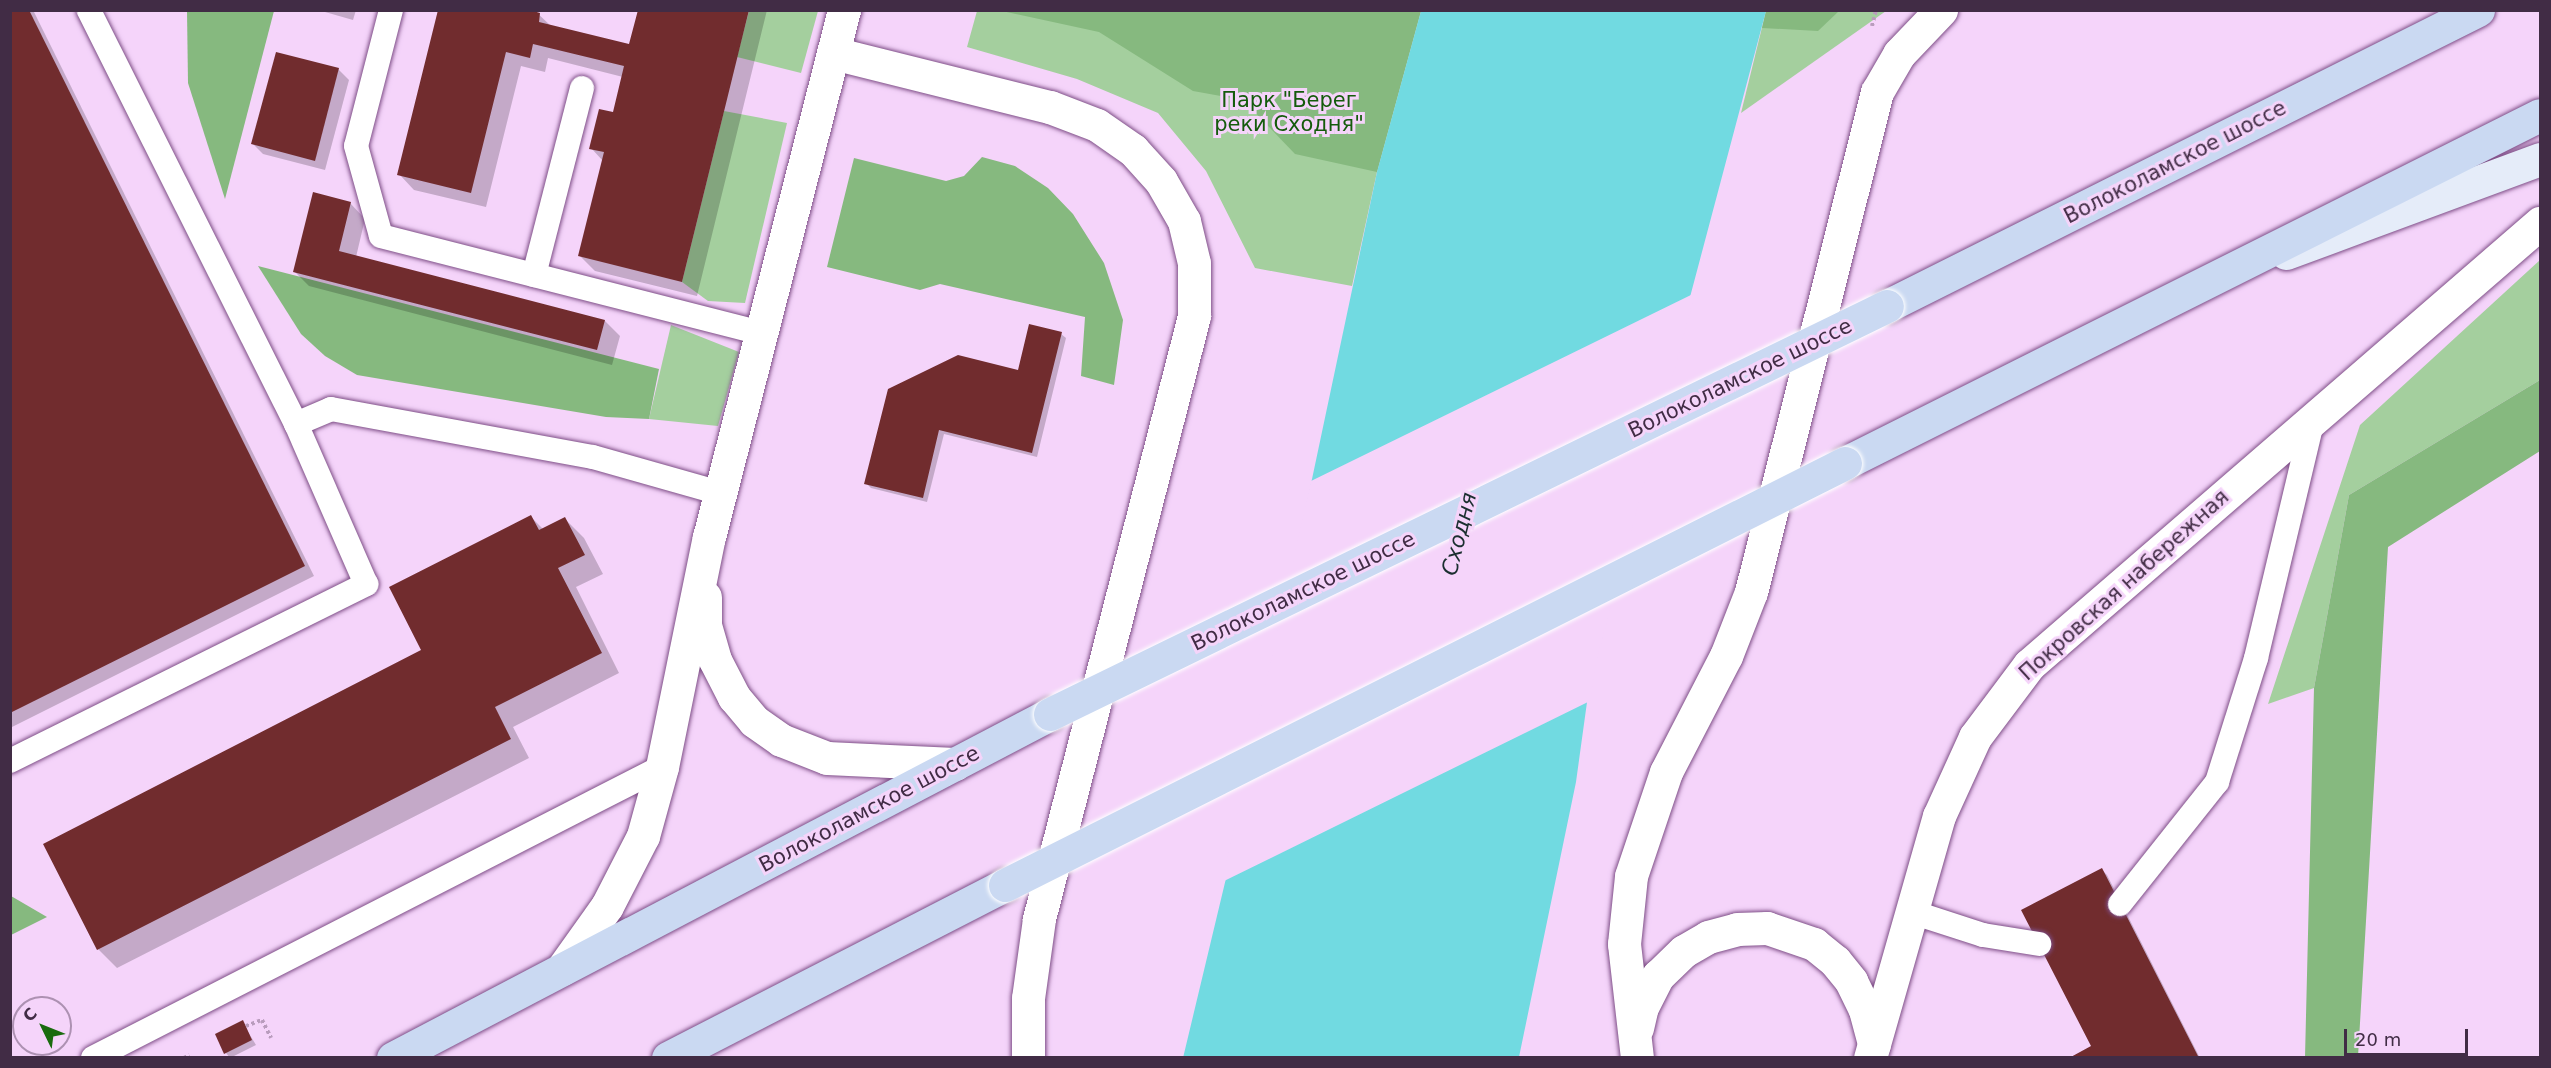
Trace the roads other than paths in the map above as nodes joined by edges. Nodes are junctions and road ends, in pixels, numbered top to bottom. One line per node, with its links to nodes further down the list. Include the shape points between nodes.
1 (89, 10): 15 (lane)
2 (391, 10): 11 (lane, via 356,146 381,236)
3 (844, 10): 6 (street)
4 (1941, 10): 25 (street, via 1899,54 1877,92 1751,592 1726,656 1666,772 1631,876 1624,944)
5 (2478, 10): 19 (main road, Волоколамское шоссе, bridge, via 1887,306)
6 (834, 53): 13 (street); 30 (street, via 1050,107 1097,125 1133,150 1161,181 1184,221 1194,263 1194,316 1039,919 1028,998)
7 (582, 88): 11 (lane)
8 (2541, 115): 12 (main road)
9 (2541, 159): 12 (street)
10 (2541, 224): 14 (street, Покровская набережная)
11 (534, 275): 13 (lane)
12 (2217, 277): 27 (main road, bridge, via 1005,885)
13 (761, 333): 16 (street)
14 (2313, 418): 21 (lane, via 2256,658 2217,782); 22 (street, Покровская набережная, via 2029,665 1975,737 1939,816)
15 (296, 424): 16 (lane, via 331,409 593,457); 18 (lane, via 366,584)
16 (720, 493): 17 (street)
17 (706, 553): 19 (street, via 705,625 734,697 754,721 782,740 827,758); 20 (street)
18 (10, 761)
19 (955, 764): 24 (main road, Волоколамское шоссе)
20 (662, 767): 24 (street, via 643,836 607,906); 28 (lane)
21 (2120, 903)
22 (1912, 912): 23 (lane, via 1983,935); 26 (street, Покровская набережная)
23 (2039, 944)
24 (562, 969): 29 (main road, Волоколамское шоссе)
25 (1635, 1050): 26 (street, via 1642,1007 1658,976 1684,951 1708,937 1737,929 1767,928 1814,944 1835,961 1860,1000)
26 (1872, 1051)
27 (677, 1054)
28 (93, 1058)
29 (393, 1058)
30 (1028, 1058)

